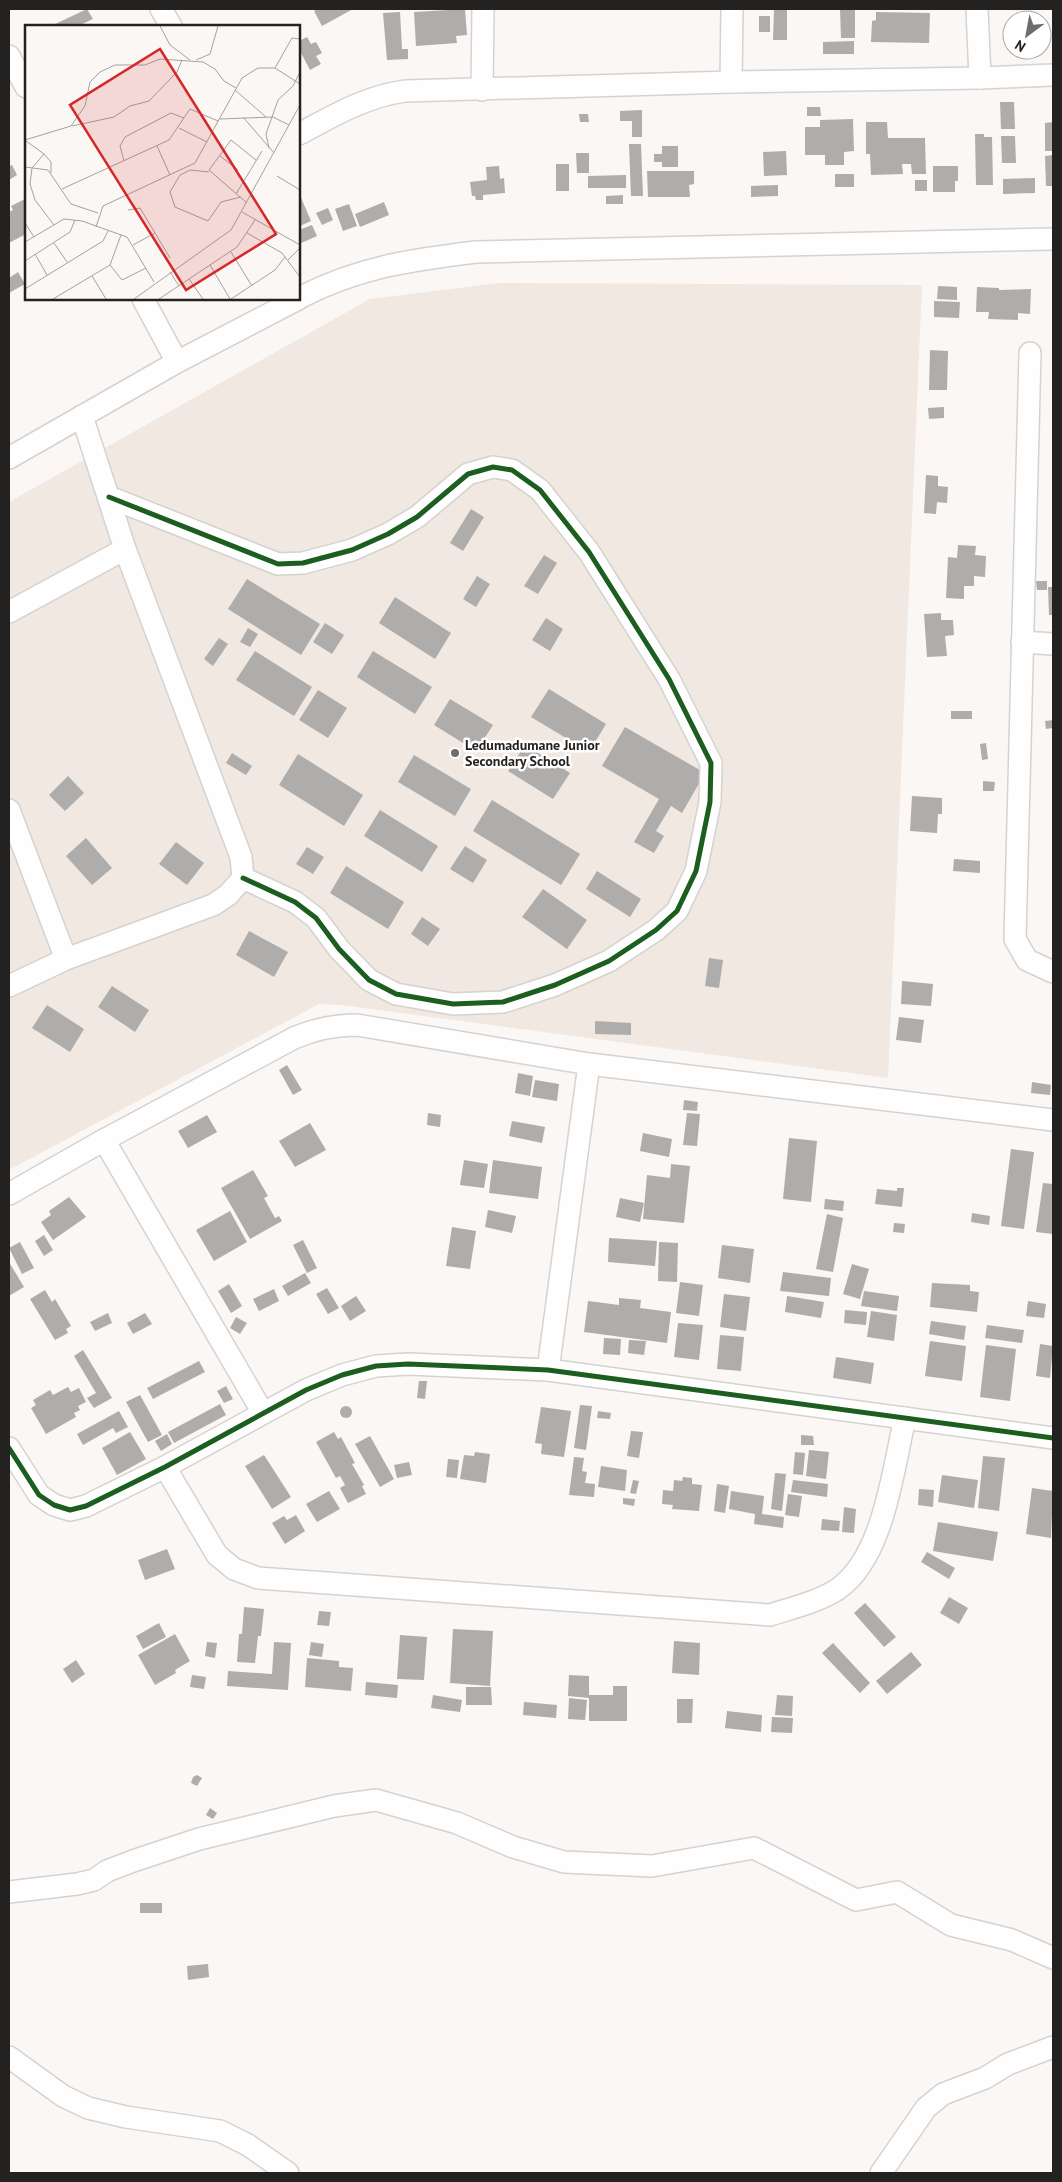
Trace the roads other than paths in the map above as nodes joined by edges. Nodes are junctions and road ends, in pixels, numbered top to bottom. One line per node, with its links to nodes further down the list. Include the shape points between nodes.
1 (161, 9): 5 (street)
2 (483, 9): 11 (street)
3 (732, 9): 9 (street)
4 (977, 9): 8 (street)
5 (170, 25)
6 (9, 56): 10 (street)
7 (1053, 75): 8 (street)
8 (980, 78): 9 (street)
9 (731, 82): 11 (street)
10 (25, 85)
11 (482, 90): 12 (street, via 405,91 380,95)
12 (300, 133)
13 (1053, 239): 14 (street, via 476,252 409,260 368,269)
14 (300, 297)
15 (144, 300): 18 (street)
16 (294, 300): 18 (street)
17 (1030, 353): 24 (street)
18 (177, 362): 19 (street)
19 (82, 416): 20 (street); 21 (street)
20 (9, 458)
21 (108, 497): 22 (street); 27 (street, via 278,564 304,563 352,550 388,534 417,517 468,474 493,468 512,470 540,490 589,552 669,679 711,763 710,802 696,871 677,911 656,930 609,961 555,985 503,1002 453,1004 396,994 369,980 339,949 316,918 295,902)
22 (126, 549): 23 (street); 27 (street, via 241,857)
23 (9, 612)
24 (1022, 642): 25 (street); 29 (street, via 1015,939 1027,960)
25 (1053, 644)
26 (9, 810): 28 (street)
27 (243, 878): 28 (street, via 228,895 213,905)
28 (66, 959): 30 (street)
29 (1053, 972)
30 (9, 986)
31 (589, 1064): 32 (street); 33 (street, via 357,1025 336,1025 294,1038); 35 (street)
32 (1053, 1120)
33 (104, 1140): 34 (street); 36 (street)
34 (9, 1194)
35 (548, 1370): 36 (street, via 408,1364 376,1366 342,1375); 37 (street)
36 (263, 1413): 40 (street)
37 (905, 1418): 38 (street); 40 (street, via 880,1526 859,1569 838,1589 807,1604 770,1615 258,1578 234,1569 217,1555)
38 (1053, 1438)
39 (9, 1448): 40 (street, via 39,1495 70,1510 86,1506)
40 (165, 1467)
41 (9, 1892): 42 (street, via 94,1880 133,1860 199,1839 334,1806 376,1800 457,1823 512,1847 564,1862 652,1866 754,1848 856,1900 897,1892 952,1925 1012,1940)
42 (1053, 1958)
43 (1053, 2047): 46 (street, via 943,2094 926,2108)
44 (9, 2057): 45 (street, via 63,2096 88,2108 220,2131 248,2145)
45 (288, 2173)
46 (881, 2173)

